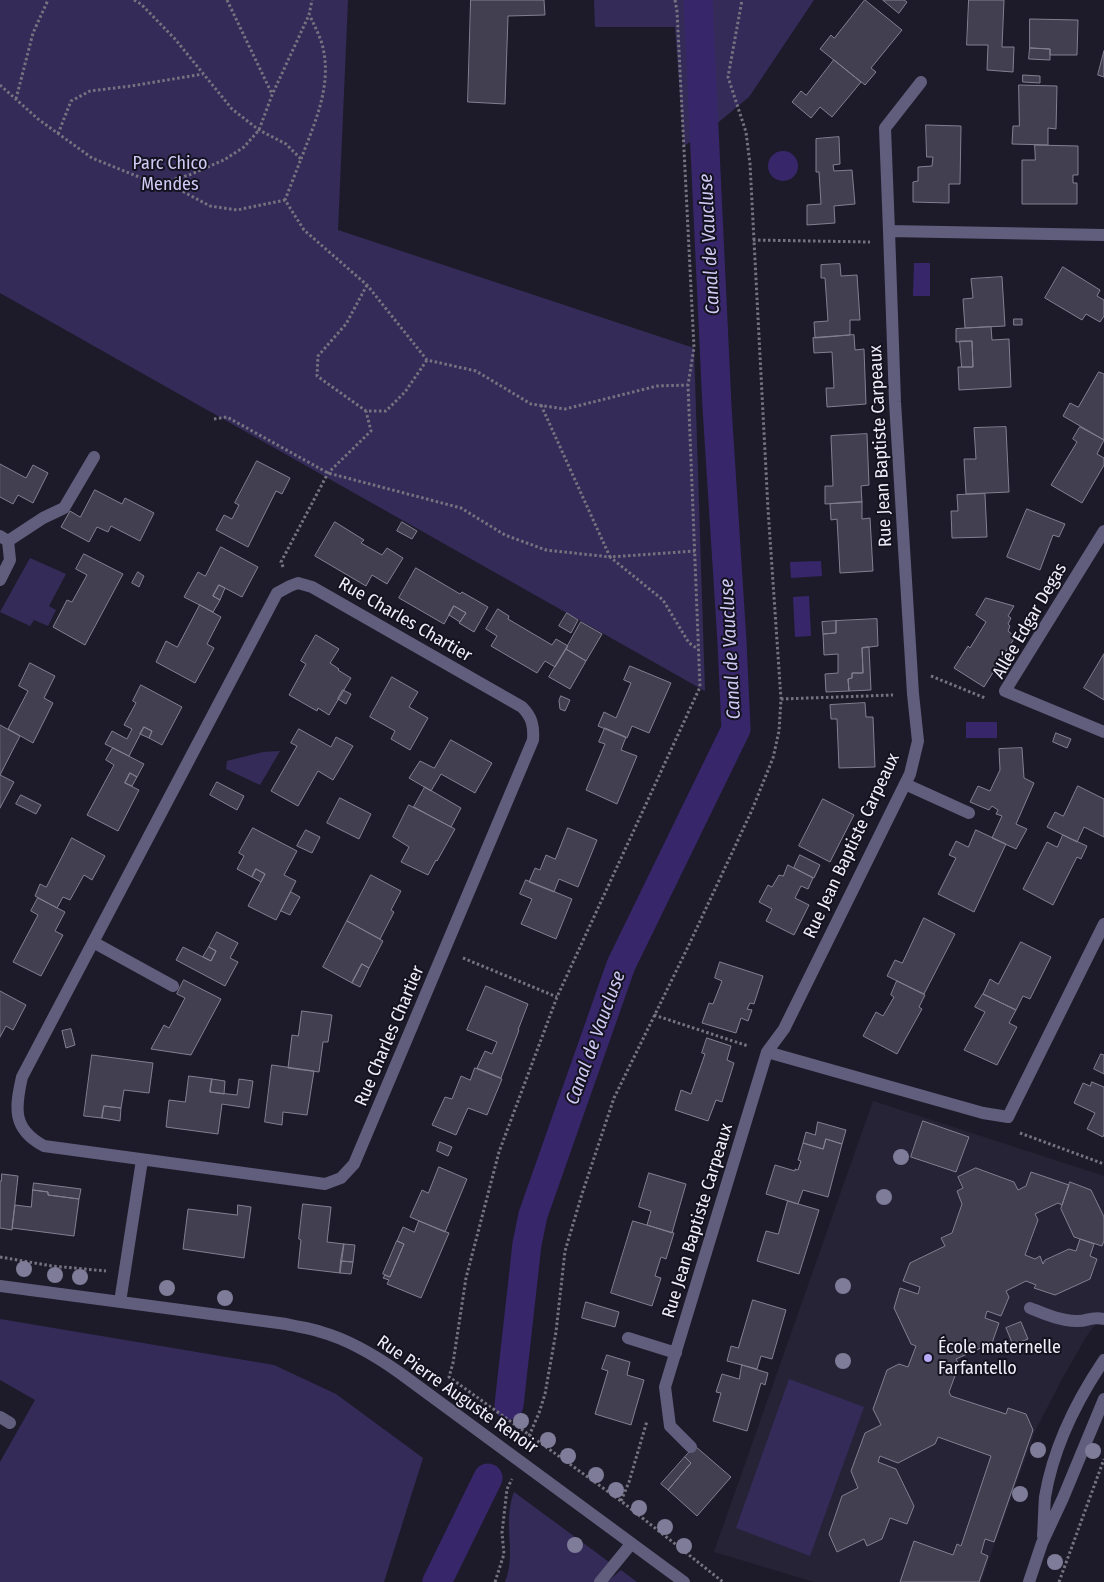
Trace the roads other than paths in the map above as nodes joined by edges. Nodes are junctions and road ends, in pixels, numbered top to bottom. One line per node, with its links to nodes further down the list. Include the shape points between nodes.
1 (921, 82): 3 (street, Rue Jean Baptiste Carpeaux, via 885,128)
2 (1104, 235): 3 (street)
3 (890, 236): 9 (street, Rue Jean Baptiste Carpeaux, via 895,402 918,742)
4 (94, 457): 6 (street, via 64,508)
5 (1104, 532): 8 (street, Allée Edgar Degas, via 1005,691)
6 (4, 538): 7 (street, via 10,560)
7 (0, 580)
8 (1104, 732)
9 (905, 784): 10 (street); 14 (street, Rue Jean Baptiste Carpeaux, via 784,1029)
10 (969, 813)
11 (1104, 924): 14 (street, via 1008,1117 983,1113)
12 (93, 942): 13 (street); 15 (street, Rue Charles Chartier, via 22,1077 16,1112 26,1133 44,1146); 15 (street, Rue Charles Chartier, via 277,593 290,586 298,583 312,587 522,706 529,714 534,726 533,740 354,1164 341,1178 325,1184)
13 (173, 986)
14 (768, 1052): 21 (street, Rue Jean Baptiste Carpeaux)
15 (142, 1160): 17 (street)
16 (0, 1286): 17 (street, Rue Pierre Auguste Renoir)
17 (120, 1302): 26 (street, Rue Pierre Auguste Renoir, via 286,1324 349,1343 400,1373)
18 (1030, 1308): 19 (street, via 1050,1317 1078,1322 1094,1317)
19 (1104, 1319)
20 (628, 1338): 21 (street)
21 (676, 1352): 24 (street, Rue Jean Baptiste Carpeaux, via 665,1387 670,1426)
22 (1104, 1360): 25 (street, via 1076,1409 1052,1468 1045,1498)
23 (1104, 1399): 25 (street)
24 (691, 1447)
25 (1042, 1543): 29 (street)
26 (631, 1544): 27 (street); 28 (street, Rue Pierre Auguste Renoir)
27 (600, 1582)
28 (684, 1582)
29 (1029, 1582)

